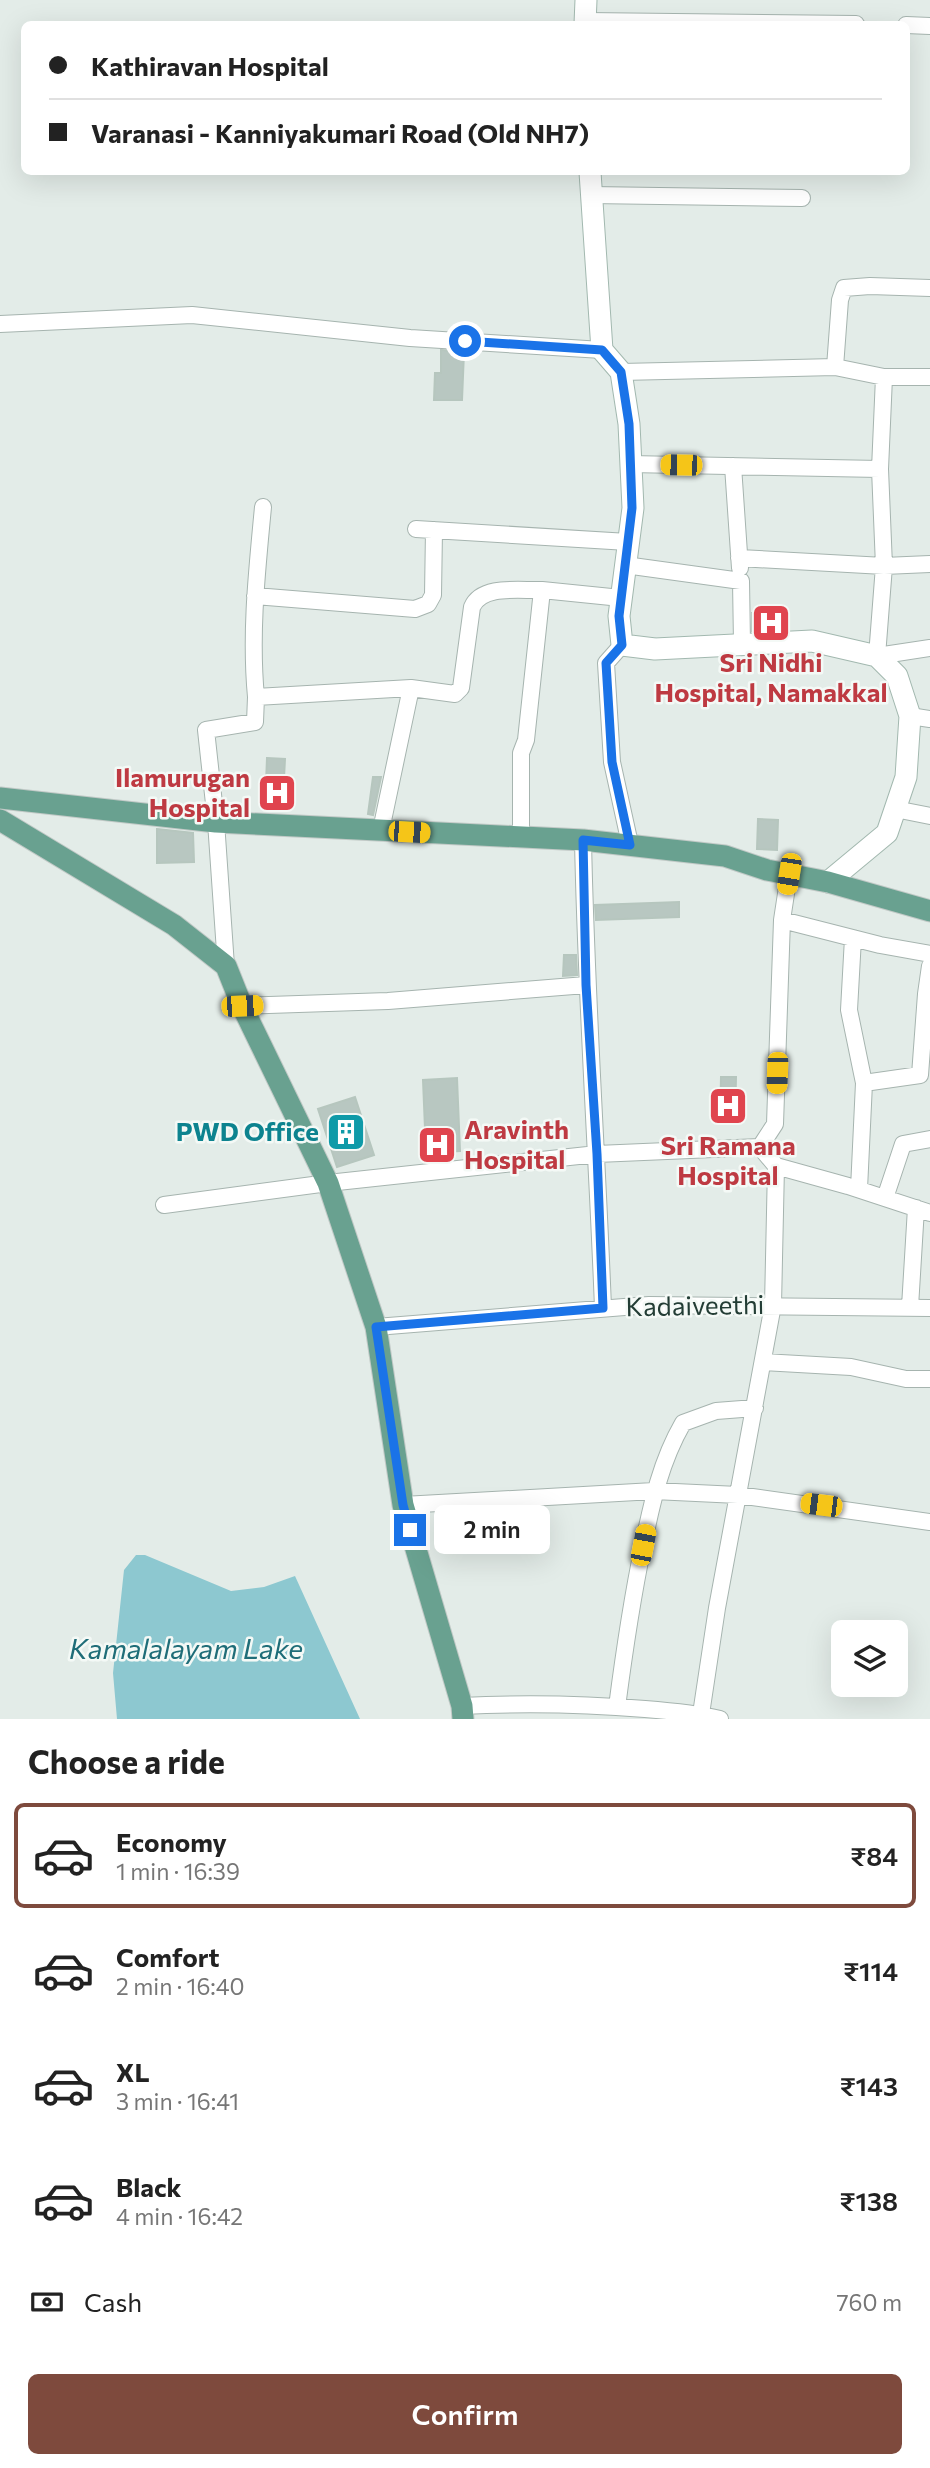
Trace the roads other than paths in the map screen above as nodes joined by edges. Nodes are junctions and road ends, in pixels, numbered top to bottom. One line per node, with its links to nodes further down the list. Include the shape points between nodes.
1 (585, 15): 2 (street)
2 (708, 21)
3 (910, 25): 4 (street)
4 (930, 26)
5 (590, 175): 6 (street)
6 (590, 195): 7 (street); 10 (street)
7 (802, 198)
8 (930, 288): 11 (street, via 844,288)
9 (0, 324): 10 (street, via 192,315 410,338)
10 (602, 350): 12 (street)
11 (835, 367): 12 (street); 13 (street)
12 (621, 372): 15 (street)
13 (884, 377): 14 (street); 17 (street)
14 (930, 377)
15 (630, 464): 16 (street); 21 (street)
16 (733, 466): 17 (street); 22 (street)
17 (880, 469): 25 (street)
18 (263, 507): 28 (street)
19 (416, 529): 20 (street)
20 (434, 530): 21 (street); 28 (street, via 433,595 428,604 415,609)
21 (628, 542): 24 (street)
22 (739, 558): 25 (street); 26 (street)
23 (930, 564): 25 (street)
24 (625, 565): 26 (street); 29 (street)
25 (884, 566): 33 (street)
26 (741, 581): 30 (street)
27 (542, 590): 29 (street); 34 (street, via 485,593 475,599 461,688 455,694); 43 (street, via 521,753)
28 (255, 596): 35 (street)
29 (621, 598): 31 (street)
30 (742, 643): 31 (street, via 655,649); 33 (street, via 812,640)
31 (622, 645): 45 (street, via 606,663 612,762)
32 (930, 648): 33 (street)
33 (877, 656): 36 (street, via 897,676)
34 (411, 688): 35 (street); 42 (street)
35 (256, 697): 41 (street, via 255,722 206,730)
36 (920, 718): 38 (street)
37 (0, 798): 41 (main road)
38 (895, 809): 39 (street); 47 (street, via 887,833)
39 (930, 816)
40 (0, 820): 52 (main road, via 174,925)
41 (216, 822): 42 (main road); 52 (street)
42 (381, 830): 43 (main road)
43 (521, 837): 44 (main road)
44 (583, 840): 45 (main road); 54 (street)
45 (630, 845): 46 (main road, via 725,856)
46 (789, 874): 47 (main road); 49 (street)
47 (828, 882): 48 (main road)
48 (930, 911)
49 (782, 920): 50 (street); 59 (street, via 775,1124)
50 (853, 938): 51 (street); 57 (street, via 849,1010)
51 (930, 954)
52 (226, 966): 55 (main road)
53 (930, 966): 56 (street)
54 (586, 985): 55 (street, via 388,1002); 60 (street)
55 (242, 1006): 62 (main road)
56 (927, 1007): 57 (street, via 920,1076)
57 (864, 1083): 63 (street)
58 (930, 1139): 64 (street, via 903,1144)
59 (760, 1147): 60 (street); 61 (street)
60 (597, 1154): 62 (street); 69 (street)
61 (776, 1166): 63 (street); 67 (street)
62 (328, 1183): 65 (street); 71 (main road)
63 (859, 1189): 64 (street)
64 (885, 1198): 66 (street)
65 (164, 1205)
66 (923, 1211): 68 (street)
67 (773, 1305): 68 (street, Kadaiveethi); 69 (street, Kadaiveethi); 72 (street)
68 (910, 1307): 70 (street, Kadaiveethi)
69 (603, 1308): 71 (street, Kadaiveethi)
70 (930, 1308)
71 (376, 1327): 77 (main road)
72 (763, 1362): 73 (street, via 851,1367); 74 (street)
73 (930, 1380)
74 (755, 1408): 75 (street, via 716,1411 682,1423); 76 (street)
75 (654, 1491): 76 (street); 77 (street); 79 (street)
76 (738, 1494): 78 (street); 81 (street)
77 (403, 1505): 80 (main road)
78 (930, 1522)
79 (617, 1707): 80 (street, via 503,1704); 81 (street)
80 (463, 1712)
81 (701, 1714): 82 (street)
82 (720, 1719)

